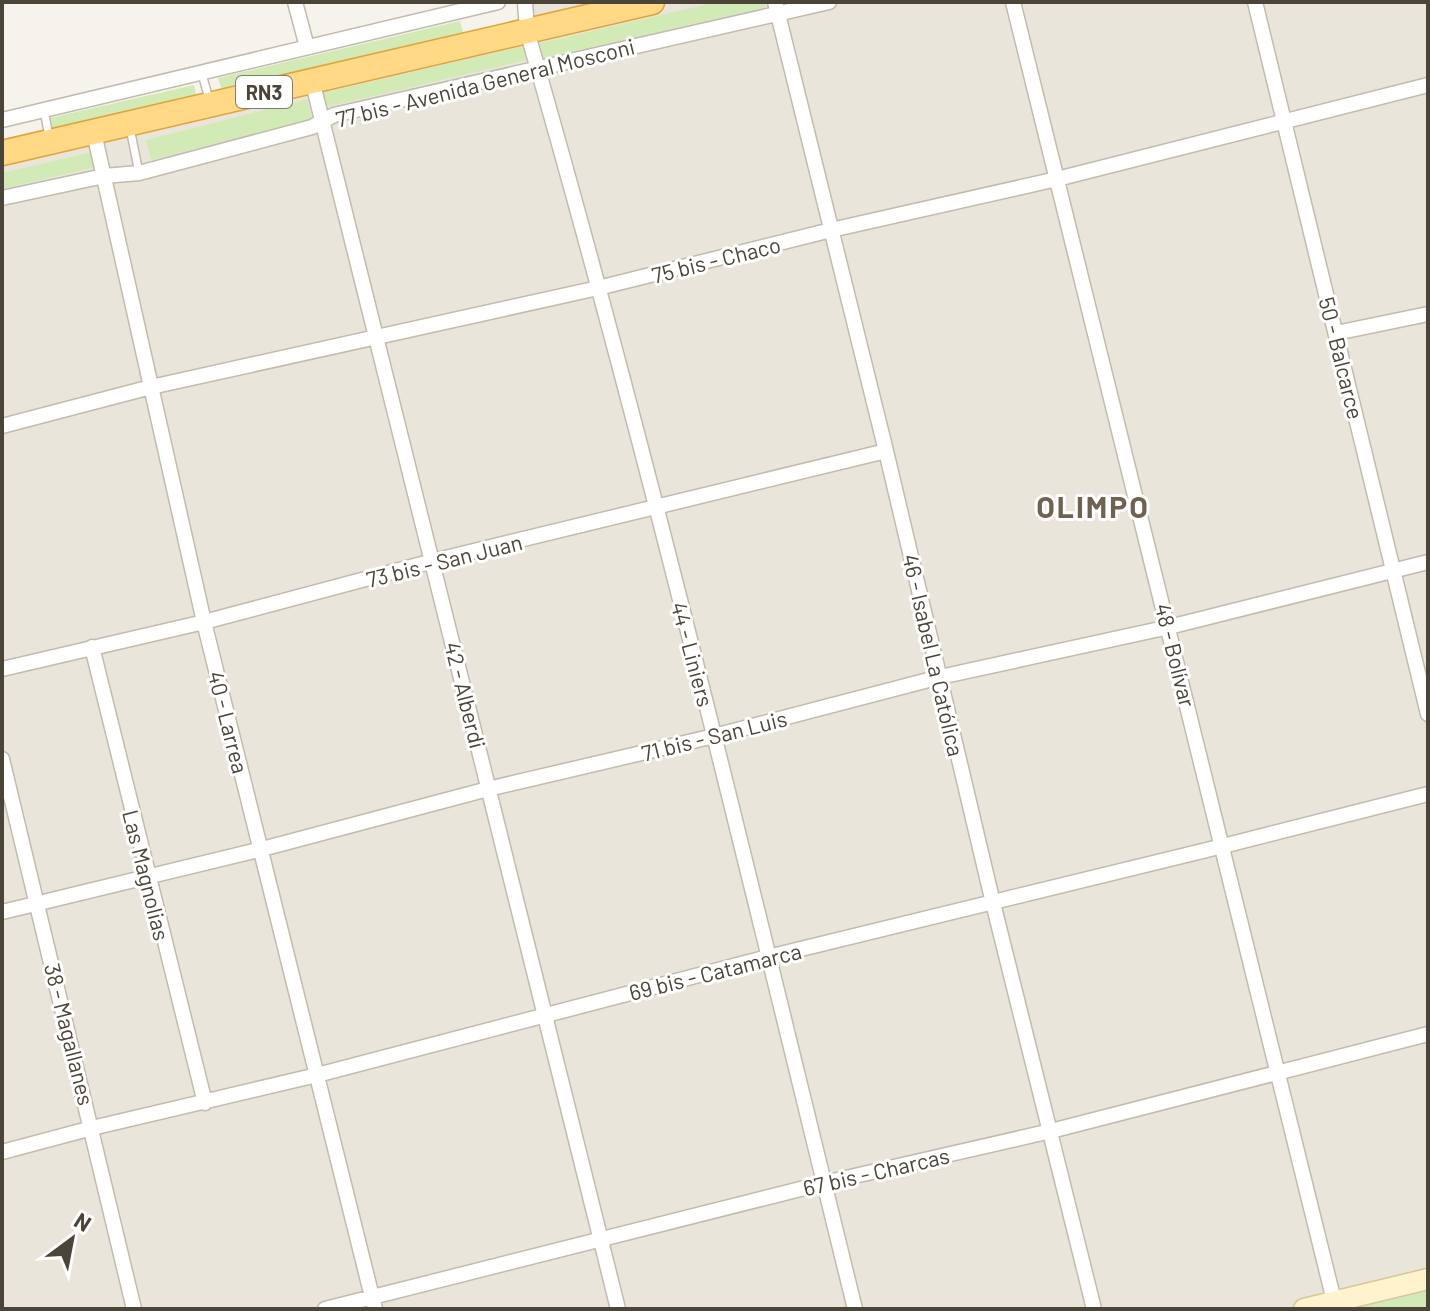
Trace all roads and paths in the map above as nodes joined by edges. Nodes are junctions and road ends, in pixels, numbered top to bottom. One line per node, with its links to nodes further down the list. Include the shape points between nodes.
1 (295, 2): 10 (street)
2 (498, 2): 10 (street)
3 (525, 2): 9 (street, 44 - Liniers)
4 (652, 2): 9 (highway, 77 bis - Avenida General Mosconi / RN3)
5 (829, 2): 8 (street, 77 bis - Avenida General Mosconi)
6 (1013, 2): 26 (street, 48 - Bolívar)
7 (1255, 2): 18 (street, 50 - Balcarce)
8 (777, 9): 11 (street, 77 bis - Avenida General Mosconi); 28 (street, 46 - Isabel La Católica)
9 (527, 31): 11 (street, 44 - Liniers); 13 (highway, 77 bis - Avenida General Mosconi / RN3)
10 (307, 47): 12 (street)
11 (537, 67): 19 (street, 77 bis - Avenida General Mosconi, via 334,115); 29 (street, 44 - Liniers)
12 (202, 74): 15 (lane); 16 (street)
13 (312, 80): 15 (highway, 77 bis - Avenida General Mosconi / RN3); 19 (street, 42 - Alberdi)
14 (1428, 85): 18 (street, 75 bis - Chaco)
15 (210, 104): 20 (highway, 77 bis - Avenida General Mosconi / RN3)
16 (44, 111): 17 (street); 22 (lane)
17 (2, 120)
18 (1284, 121): 26 (street, 75 bis - Chaco); 31 (street, 50 - Balcarce)
19 (321, 123): 24 (street, 77 bis - Avenida General Mosconi); 32 (street, 42 - Alberdi)
20 (129, 124): 21 (highway, 77 bis - Avenida General Mosconi / RN3); 24 (lane)
21 (94, 133): 22 (highway, 77 bis - Avenida General Mosconi / RN3); 25 (street, 40 - Larrea)
22 (51, 143): 23 (highway, 77 bis - Avenida General Mosconi / RN3)
23 (2, 153)
24 (139, 173): 25 (street, 77 bis - Avenida General Mosconi)
25 (104, 176): 27 (street, 77 bis - Avenida General Mosconi); 33 (street, 40 - Larrea)
26 (1057, 179): 28 (street, 75 bis - Chaco); 41 (street, 48 - Bolívar)
27 (2, 198)
28 (831, 230): 29 (street, 75 bis - Chaco); 35 (street, 46 - Isabel La Católica)
29 (598, 288): 32 (street, 75 bis - Chaco); 36 (street, 44 - Liniers)
30 (1428, 314): 31 (street)
31 (1336, 333): 39 (street, 50 - Balcarce)
32 (374, 339): 33 (street, 75 bis - Chaco); 37 (street, 42 - Alberdi)
33 (151, 387): 34 (street, 75 bis - Chaco); 40 (street, 40 - Larrea)
34 (2, 426)
35 (886, 451): 36 (street, 73 bis - San Juan); 44 (street, 46 - Isabel La Católica)
36 (655, 509): 37 (street, 73 bis - San Juan); 46 (street, 44 - Liniers)
37 (433, 561): 40 (street, 73 bis - San Juan); 48 (street, 42 - Alberdi)
38 (1428, 562): 39 (street, 71 bis - San Luis)
39 (1394, 570): 41 (street, 71 bis - San Luis); 45 (street, 50 - Balcarce)
40 (204, 622): 42 (street, 73 bis - San Juan); 51 (street, 40 - Larrea)
41 (1169, 627): 44 (street, 71 bis - San Luis); 50 (street, 48 - Bolívar)
42 (92, 647): 43 (street, 73 bis - San Juan); 52 (street, Las Magnolias)
43 (2, 669)
44 (940, 677): 46 (street, 71 bis - San Luis); 54 (street, 46 - Isabel La Católica)
45 (1428, 714)
46 (714, 736): 48 (street, 71 bis - San Luis); 56 (street, 44 - Liniers)
47 (2, 759): 53 (street, 38 - Magallanes)
48 (488, 789): 51 (street, 71 bis - San Luis); 57 (street, 42 - Alberdi)
49 (1428, 794): 50 (street, 69 bis - Catamarca)
50 (1223, 846): 54 (street, 69 bis - Catamarca); 59 (street, 48 - Bolívar)
51 (262, 849): 52 (street, 71 bis - San Luis); 60 (street, 40 - Larrea)
52 (147, 877): 53 (street, 71 bis - San Luis); 61 (street, Las Magnolias)
53 (38, 902): 55 (street, 71 bis - San Luis); 62 (street, 38 - Magallanes)
54 (993, 903): 56 (street, 69 bis - Catamarca); 63 (street, 46 - Isabel La Católica)
55 (2, 912)
56 (768, 957): 57 (street, 69 bis - Catamarca); 65 (street, 44 - Liniers)
57 (544, 1015): 60 (street, 69 bis - Catamarca); 66 (street, 42 - Alberdi)
58 (1428, 1034): 59 (street, 67 bis - Charcas)
59 (1276, 1071): 63 (street, 67 bis - Charcas); 69 (street, 48 - Bolívar)
60 (317, 1075): 61 (street, 69 bis - Catamarca); 68 (street, 40 - Larrea)
61 (205, 1103): 62 (street, 69 bis - Catamarca)
62 (92, 1128): 64 (street, 69 bis - Catamarca); 70 (street, 38 - Magallanes)
63 (1051, 1131): 65 (street, 67 bis - Charcas); 74 (street, 46 - Isabel La Católica)
64 (2, 1152)
65 (824, 1183): 66 (street, 67 bis - Charcas); 73 (street, 44 - Liniers)
66 (601, 1240): 68 (street, 67 bis - Charcas); 72 (street, 42 - Alberdi)
67 (1428, 1279): 69 (main road)
68 (374, 1303): 71 (street, 67 bis - Charcas)
69 (1335, 1305): 75 (main road)
70 (134, 1309)
71 (325, 1309)
72 (618, 1309)
73 (855, 1309)
74 (1094, 1309)
75 (1304, 1309)

